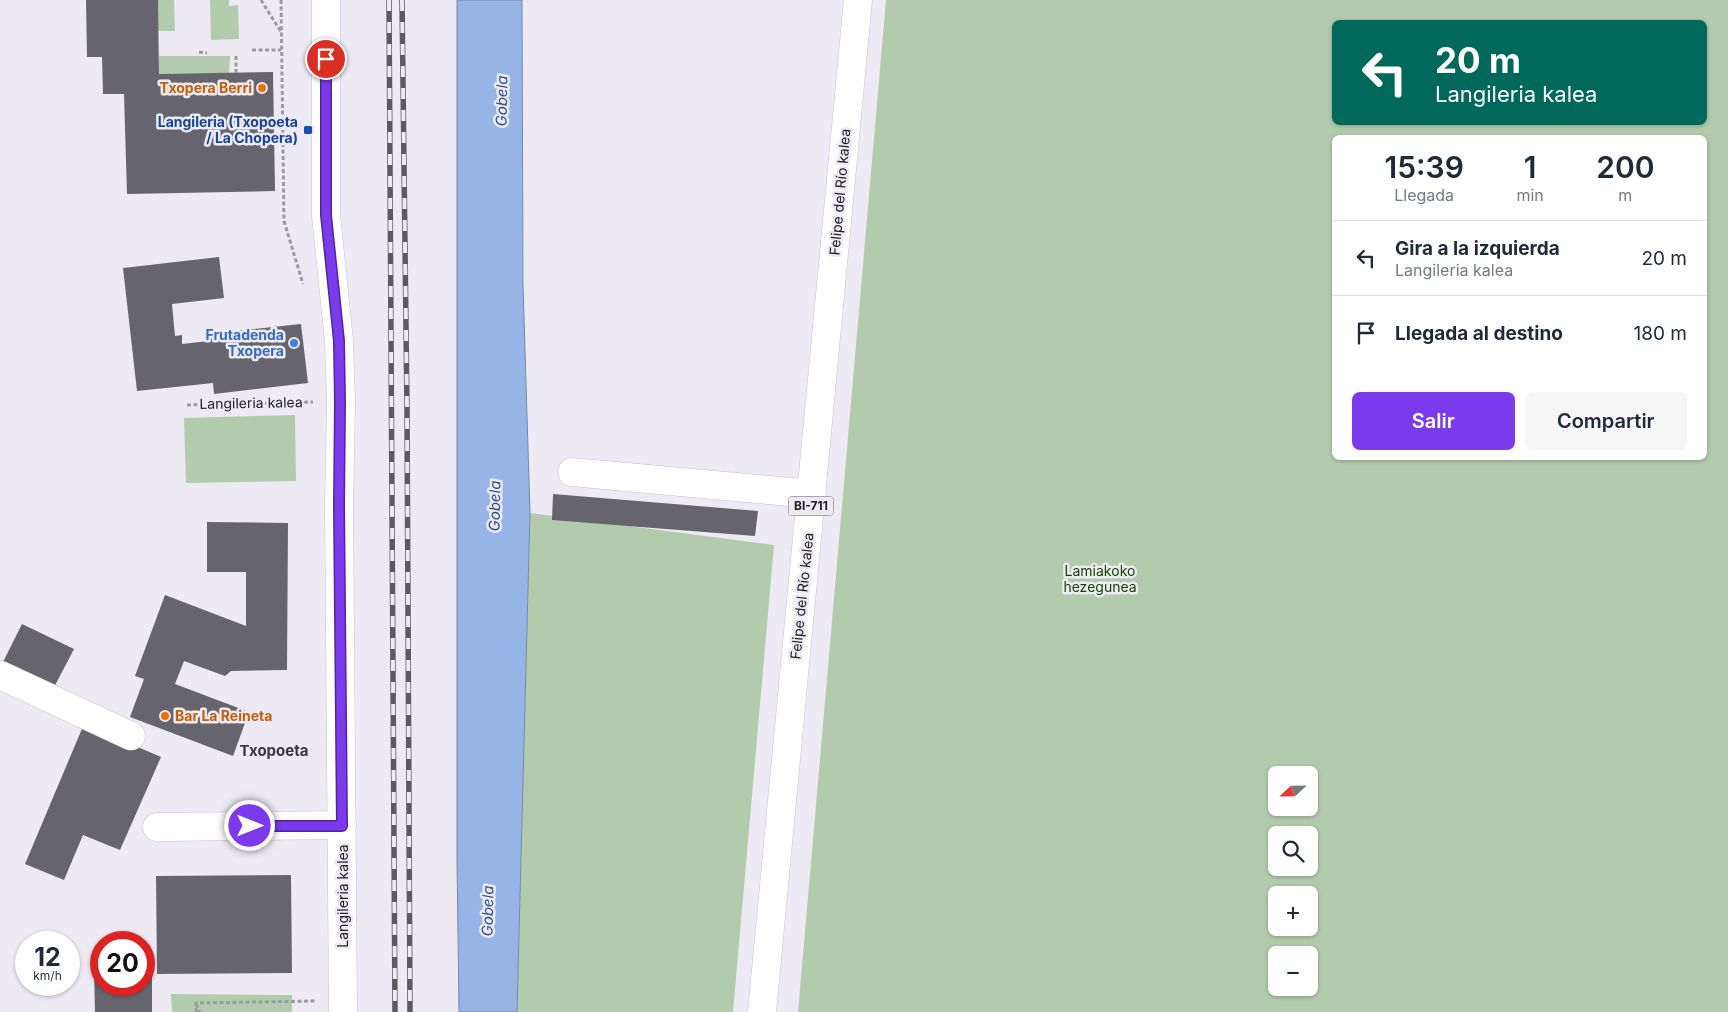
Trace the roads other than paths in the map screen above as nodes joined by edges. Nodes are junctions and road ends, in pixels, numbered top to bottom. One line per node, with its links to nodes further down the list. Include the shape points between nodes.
1 (326, 0): 7 (street, Langileria kalea, via 326,215 339,341)
2 (858, 0): 4 (street, Felipe del Río kalea / BI-711)
3 (572, 472): 4 (street)
4 (812, 494): 10 (street, Felipe del Río kalea / BI-711)
5 (0, 675): 6 (street)
6 (131, 736)
7 (342, 826): 8 (street); 9 (street, Langileria kalea)
8 (157, 827)
9 (343, 1006)
10 (762, 1012)

